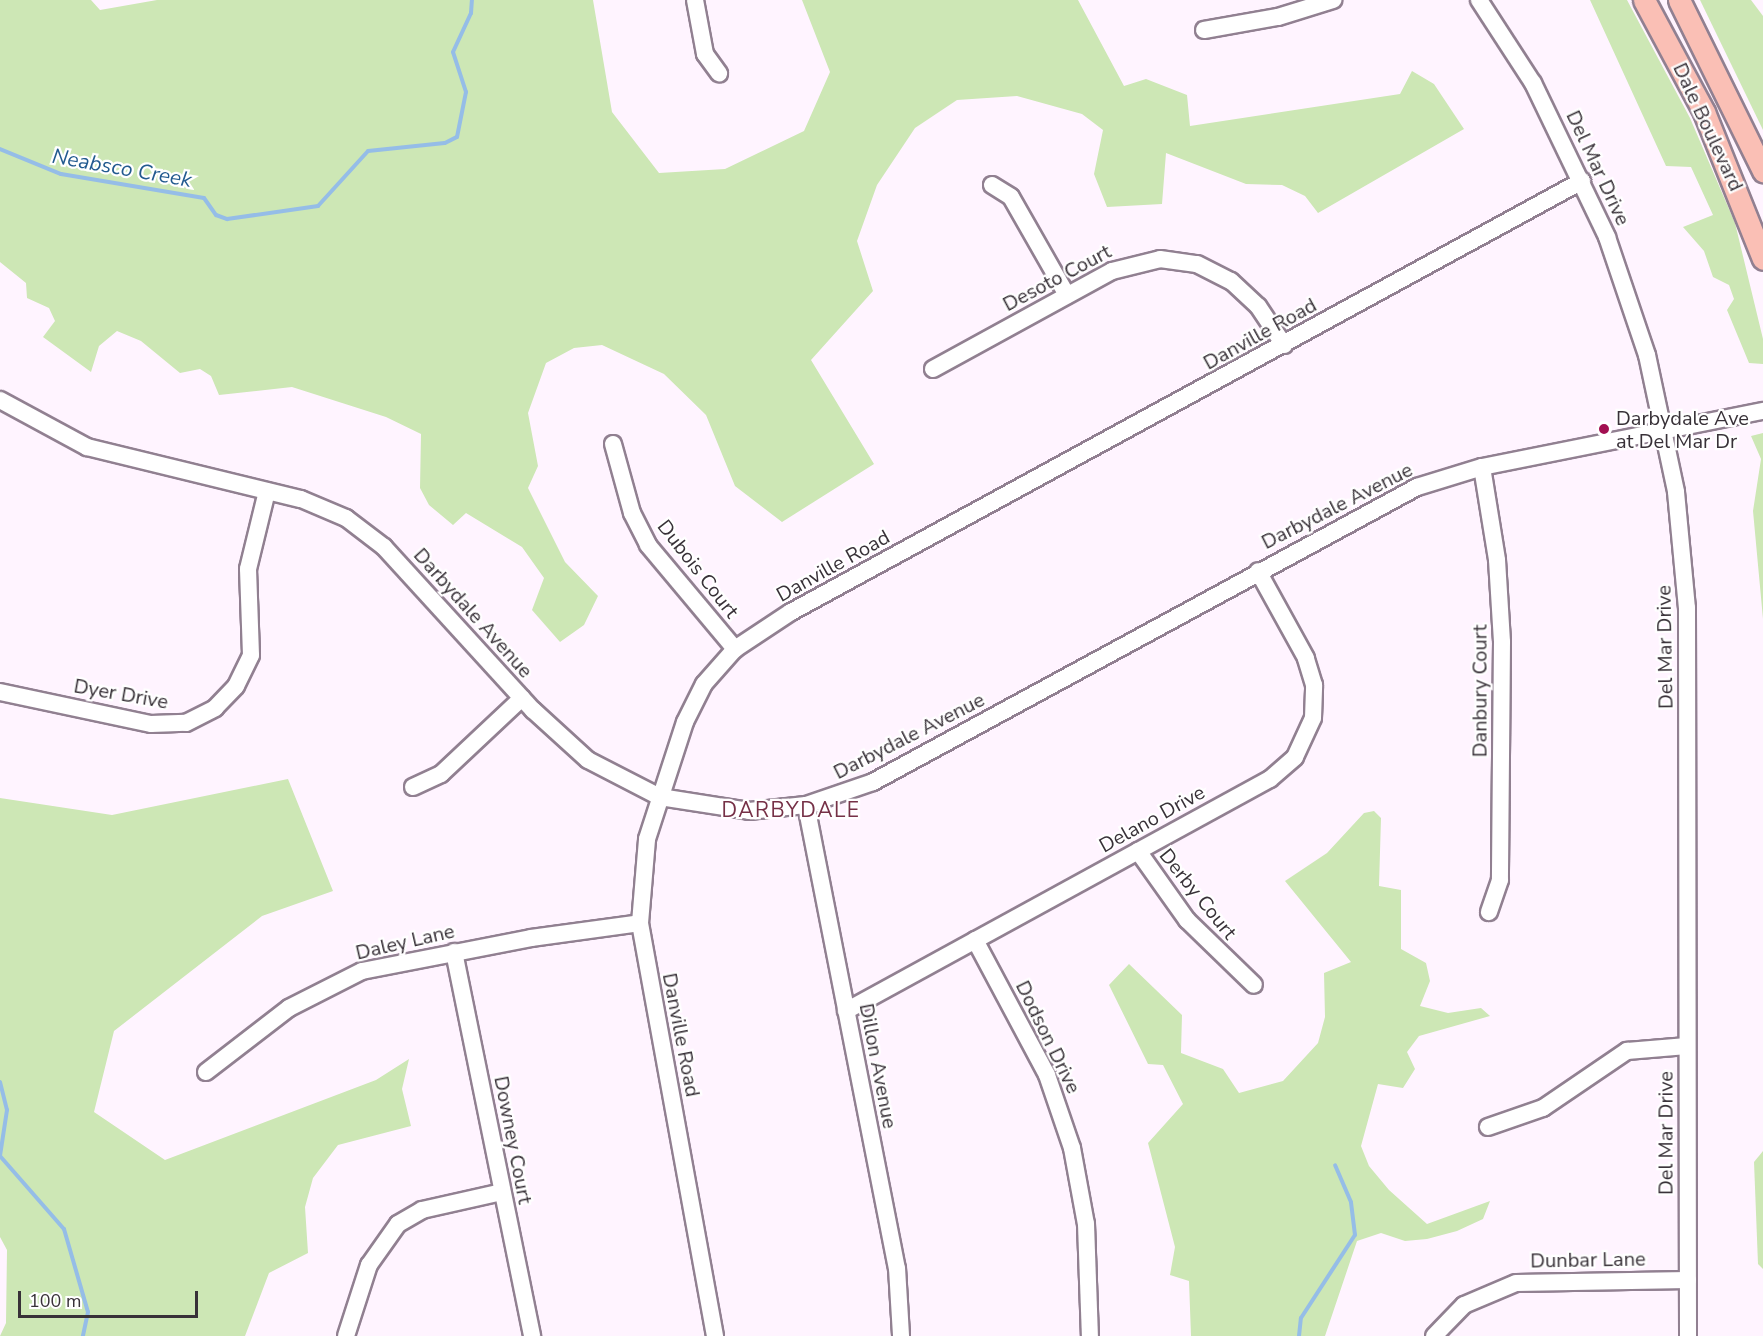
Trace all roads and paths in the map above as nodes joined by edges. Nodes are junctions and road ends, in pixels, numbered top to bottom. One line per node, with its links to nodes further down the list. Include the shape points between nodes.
1 (695, 0): 7 (street, via 705,54)
2 (1333, 0): 6 (street, via 1278,17)
3 (1479, 0): 9 (street, Del Mar Drive, via 1533,83)
4 (1644, 0): 11 (main road, Dale Boulevard, via 1704,112)
5 (1679, 0): 8 (main road, Dale Boulevard)
6 (1204, 30)
7 (719, 73)
8 (1763, 171)
9 (1582, 181): 13 (street, Danville Road); 17 (street, Del Mar Drive, via 1626,288)
10 (992, 185): 12 (street, via 1011,198)
11 (1763, 259)
12 (1067, 296): 13 (street, Desoto Court, via 1126,265 1182,261 1214,271 1245,292); 14 (street, Desoto Court)
13 (1284, 345): 22 (street, Danville Road, via 791,612)
14 (933, 369)
15 (0, 400): 20 (street, Darbydale Avenue, via 87,447)
16 (1763, 411): 17 (street, Darbydale Avenue)
17 (1666, 431): 19 (street, Darbydale Avenue); 35 (street, Del Mar Drive, via 1687,608)
18 (614, 444): 22 (street, Dubois Court, via 632,513 648,545)
19 (1482, 467): 21 (street, Darbydale Avenue, via 1416,487); 29 (street, Danbury Court, via 1497,560 1502,642 1500,880)
20 (267, 491): 23 (street, Dyer Drive, via 248,569 250,655 236,686 215,708 186,723 151,724); 24 (street, Darbydale Avenue, via 322,506 366,531)
21 (1258, 571): 27 (street, Darbydale Avenue, via 873,782); 28 (street, Delano Drive, via 1310,669 1315,702 1310,731 1295,757 1270,779)
22 (735, 649): 26 (street, Danville Road, via 692,705)
23 (0, 692)
24 (522, 698): 25 (street, via 441,774); 26 (street, Darbydale Avenue, via 588,760)
25 (413, 787)
26 (660, 797): 27 (street, Darbydale Avenue, via 748,811); 30 (street, Danville Road, via 642,863)
27 (807, 805): 34 (street, Dillon Avenue)
28 (1138, 851): 31 (street, Delano Drive); 33 (street, Derby Court, via 1187,920)
29 (1489, 912)
30 (640, 923): 32 (street, Daley Lane); 42 (street, Danville Road)
31 (975, 940): 34 (street, Delano Drive); 44 (street, Dodson Drive, via 1047,1075 1072,1148 1086,1224)
32 (454, 952): 36 (street, Daley Lane, via 334,982 289,1008); 38 (street, Downey Court)
33 (1254, 985)
34 (846, 1011): 43 (street, Dillon Avenue, via 897,1268)
35 (1687, 1046): 37 (street, via 1628,1051 1543,1108); 39 (street, Del Mar Drive)
36 (206, 1072)
37 (1488, 1127)
38 (502, 1192): 40 (street, via 422,1210 398,1224 369,1265); 41 (street, Downey Court)
39 (1688, 1280): 45 (street, Dunbar Lane, via 1516,1283 1464,1305); 46 (street, Del Mar Drive)
40 (346, 1336)
41 (532, 1336)
42 (715, 1336)
43 (901, 1336)
44 (1089, 1336)
45 (1434, 1336)
46 (1688, 1336)

